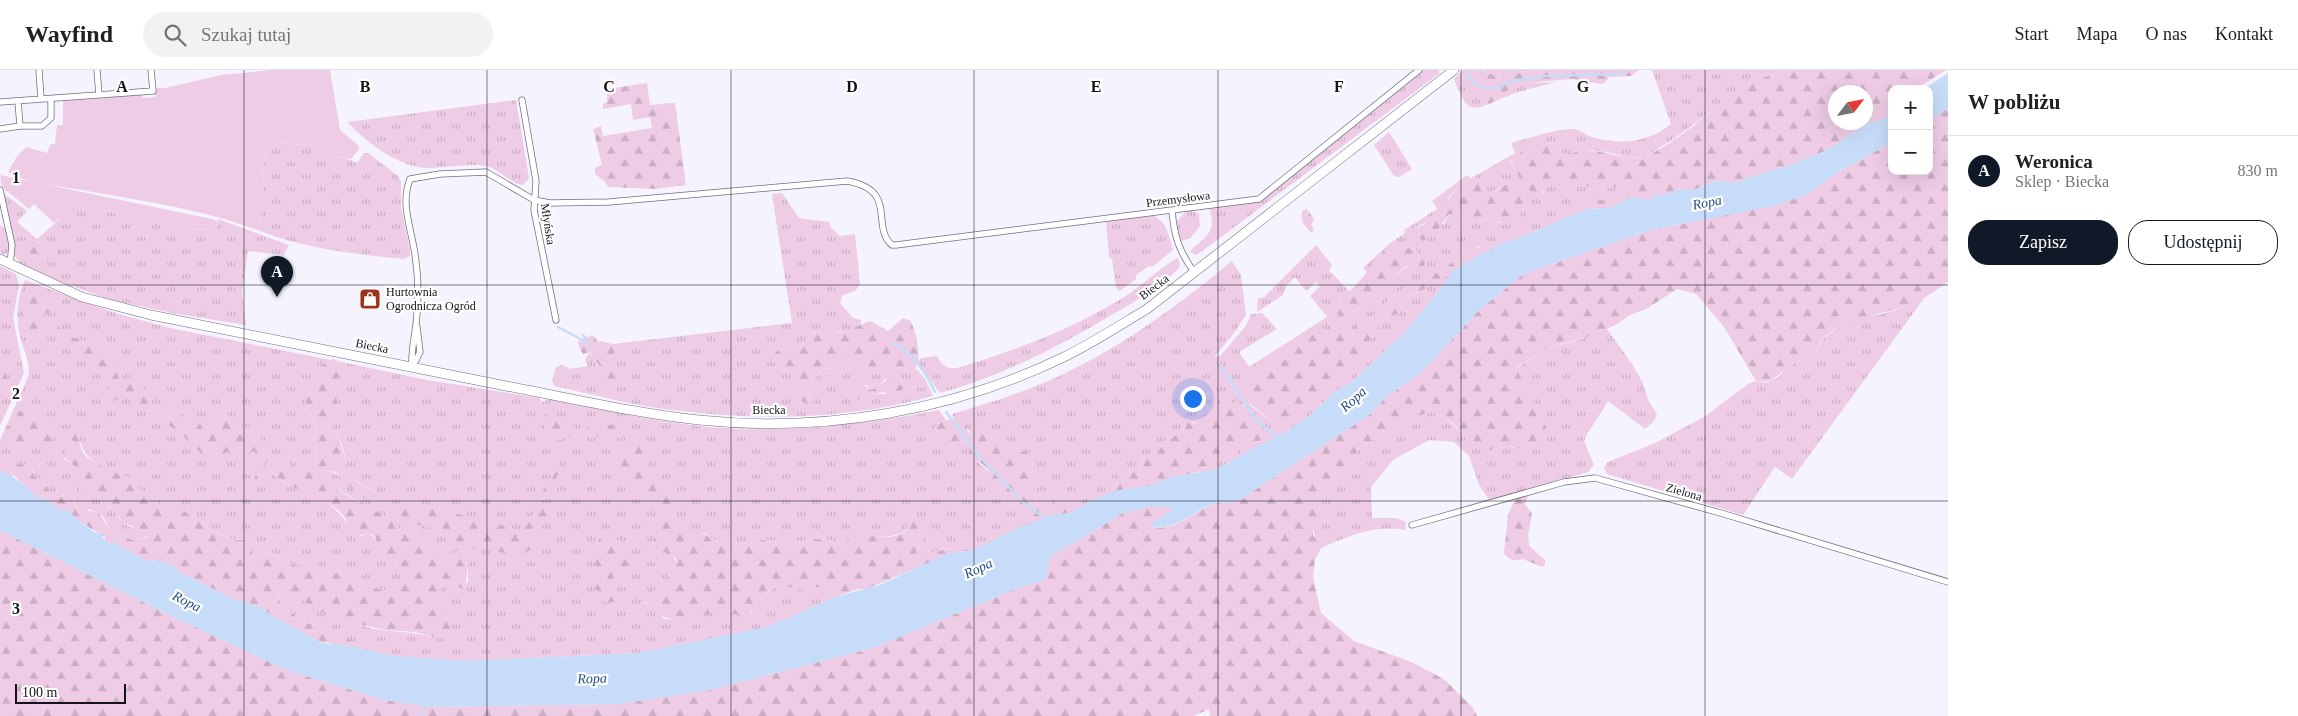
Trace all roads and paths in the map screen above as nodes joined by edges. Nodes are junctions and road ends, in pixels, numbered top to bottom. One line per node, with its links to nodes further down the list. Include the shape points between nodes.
1 (39, 70): 7 (street)
2 (97, 70): 6 (street)
3 (151, 70): 6 (street, via 153,90)
4 (1419, 70): 16 (street, Przemysłowa, via 1260,199)
5 (1454, 70): 19 (main road, Biecka)
6 (99, 95): 8 (street)
7 (41, 99): 8 (street); 10 (street)
8 (51, 99): 12 (street, via 51,118 42,126)
9 (522, 100): 15 (street, Młyńska, via 536,181)
10 (18, 101): 11 (street); 12 (street)
11 (0, 102)
12 (20, 126): 13 (street)
13 (0, 129)
14 (0, 190): 18 (street, via 12,245)
15 (534, 200): 16 (street, Przemysłowa, via 550,204 609,202 848,181 873,193 882,209 886,238 892,245); 20 (street, Młyńska); 21 (street, via 486,172 410,179 405,205 416,263)
16 (1172, 210): 19 (street, via 1174,233 1183,257)
17 (0, 260): 18 (main road, Biecka)
18 (10, 265): 21 (main road, Biecka, via 82,297 116,306)
19 (1194, 272): 21 (main road, Biecka, via 1132,318 1045,365 960,396 872,416 807,422 699,420)
20 (556, 320)
21 (412, 367)
22 (1412, 525): 23 (street, Zielona, via 1564,482 1595,478)
23 (1948, 582)

